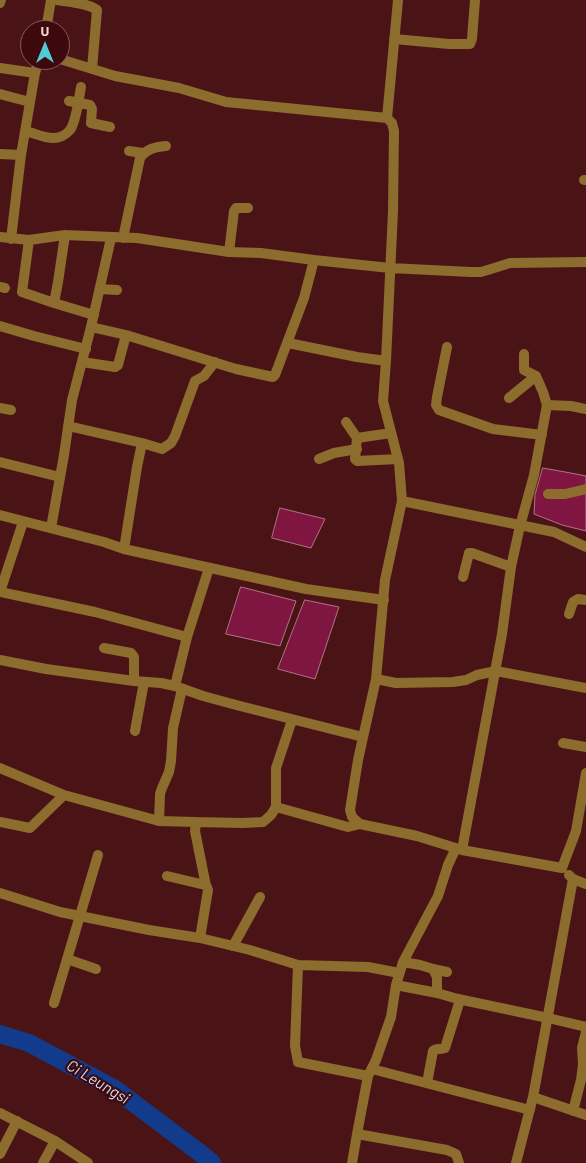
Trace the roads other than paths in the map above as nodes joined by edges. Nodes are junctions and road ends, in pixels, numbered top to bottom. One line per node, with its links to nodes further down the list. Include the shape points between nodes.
1 (52, 0): 6 (street)
2 (57, 0): 5 (street, via 88,6)
3 (398, 0): 7 (street)
4 (474, 0): 7 (street, via 470,44)
5 (96, 4): 10 (street)
6 (48, 20)
7 (394, 39): 17 (street)
8 (70, 62): 10 (street)
9 (0, 68): 12 (street)
10 (92, 68): 17 (street, via 226,102)
11 (36, 70): 12 (street)
12 (35, 73): 15 (street)
13 (81, 87): 16 (street)
14 (0, 94): 15 (street)
15 (30, 102): 19 (street)
16 (73, 102): 18 (street, via 92,106 91,123); 19 (street, via 73,125 65,135 50,138)
17 (387, 118): 35 (street, via 394,130)
18 (110, 127)
19 (25, 131): 24 (street)
20 (166, 146): 22 (street, via 154,147)
21 (129, 151): 22 (street)
22 (143, 153): 29 (street)
23 (0, 154): 24 (street)
24 (21, 155): 30 (street)
25 (248, 208): 32 (street, via 234,209)
26 (65, 236): 28 (street); 31 (street); 38 (street)
27 (0, 237): 30 (street)
28 (111, 238): 29 (street); 36 (street)
29 (123, 238): 32 (street)
30 (11, 239): 31 (street)
31 (29, 240): 38 (street, via 22,292)
32 (229, 252): 33 (street)
33 (314, 260): 35 (street); 43 (street)
34 (586, 262): 35 (street, via 510,263 481,272)
35 (390, 268): 47 (street)
36 (100, 289): 37 (street); 39 (street)
37 (117, 290)
38 (54, 303): 39 (street)
39 (94, 315): 41 (street)
40 (0, 326): 45 (street)
41 (92, 327): 42 (street); 45 (street)
42 (126, 335): 48 (street, via 115,368); 49 (street)
43 (288, 343): 47 (street); 49 (street, via 273,377)
44 (447, 347): 59 (street, via 437,397 439,410 492,429)
45 (86, 350): 48 (street)
46 (524, 354): 50 (street, via 524,370)
47 (386, 360): 58 (street, via 383,401)
48 (82, 362): 57 (street)
49 (215, 362): 61 (street, via 204,376 195,381 171,443 162,449)
50 (536, 376): 51 (street); 52 (street)
51 (509, 398)
52 (547, 405): 54 (street); 59 (street)
53 (0, 408): 55 (street)
54 (586, 409)
55 (11, 410)
56 (346, 422): 60 (street)
57 (68, 426): 61 (street); 66 (street)
58 (391, 433): 60 (street); 64 (street)
59 (542, 435): 72 (street)
60 (357, 438): 62 (street)
61 (142, 443): 75 (street)
62 (356, 449): 63 (street); 64 (street, via 355,459 358,461)
63 (319, 459)
64 (398, 459): 69 (street)
65 (0, 462): 66 (street)
66 (60, 477): 73 (street)
67 (586, 488): 68 (street, via 565,494)
68 (548, 494)
69 (402, 501): 72 (street); 80 (street, via 388,564)
70 (0, 515): 71 (street)
71 (23, 522): 73 (street); 79 (street)
72 (520, 526): 74 (street, via 554,532); 76 (street)
73 (51, 528): 75 (street)
74 (586, 547)
75 (124, 549): 77 (street)
76 (511, 567): 78 (street, via 469,553); 86 (street)
77 (209, 568): 80 (street, via 306,589); 83 (street)
78 (463, 577)
79 (0, 592): 83 (street, via 95,612)
80 (384, 600): 87 (street)
81 (586, 600): 82 (street, via 573,602)
82 (569, 614)
83 (187, 637): 89 (street)
84 (104, 648): 88 (street, via 131,653)
85 (0, 660): 88 (street)
86 (496, 671): 87 (street, via 453,682); 90 (street); 104 (street)
87 (376, 679): 93 (street)
88 (139, 681): 89 (street); 92 (street)
89 (179, 688): 91 (street); 100 (street, via 172,761 160,794)
90 (586, 688)
91 (292, 720): 93 (street); 99 (street, via 276,768)
92 (135, 731)
93 (363, 737): 103 (street, via 350,810)
94 (563, 743): 95 (street)
95 (586, 747)
96 (0, 768): 98 (street)
97 (586, 774): 106 (street, via 576,831)
98 (64, 795): 100 (street); 101 (street, via 30,828)
99 (276, 807): 102 (street, via 264,822); 103 (street, via 348,827)
100 (159, 821): 102 (street)
101 (0, 822)
102 (196, 822): 110 (street)
103 (360, 824): 104 (street)
104 (459, 849): 106 (street); 117 (street, via 448,865 438,896)
105 (98, 855): 113 (street)
106 (562, 868): 108 (street)
107 (167, 876): 110 (street)
108 (573, 879): 109 (street); 127 (street)
109 (586, 884)
110 (206, 886): 114 (street)
111 (0, 894): 113 (street)
112 (260, 897): 115 (street)
113 (79, 916): 114 (street); 116 (street)
114 (200, 938): 115 (street)
115 (233, 946): 118 (street)
116 (66, 958): 119 (street); 126 (street)
117 (403, 962): 120 (street); 122 (street)
118 (298, 966): 122 (street, via 368,967); 130 (street, via 295,1046 298,1062)
119 (96, 969)
120 (433, 969): 121 (street); 124 (street, via 437,977)
121 (447, 972)
122 (399, 973): 123 (street)
123 (396, 985): 124 (street); 130 (street, via 390,1017)
124 (437, 993): 125 (street)
125 (460, 1000): 127 (street); 131 (street, via 445,1048 434,1051)
126 (54, 1003)
127 (548, 1018): 128 (street); 132 (street)
128 (586, 1027)
129 (586, 1032): 134 (street, via 581,1080)
130 (370, 1072): 131 (street); 138 (street)
131 (427, 1083): 133 (street)
132 (533, 1097): 133 (street); 134 (street)
133 (530, 1110): 145 (street)
134 (573, 1111): 136 (street)
135 (0, 1113): 137 (street)
136 (586, 1114)
137 (18, 1121): 139 (street); 140 (street)
138 (356, 1134): 143 (street); 144 (street, via 447,1150 456,1154)
139 (56, 1141): 141 (street); 142 (street)
140 (0, 1154)
141 (43, 1163)
142 (88, 1163)
143 (352, 1163)
144 (459, 1163)
145 (516, 1163)

